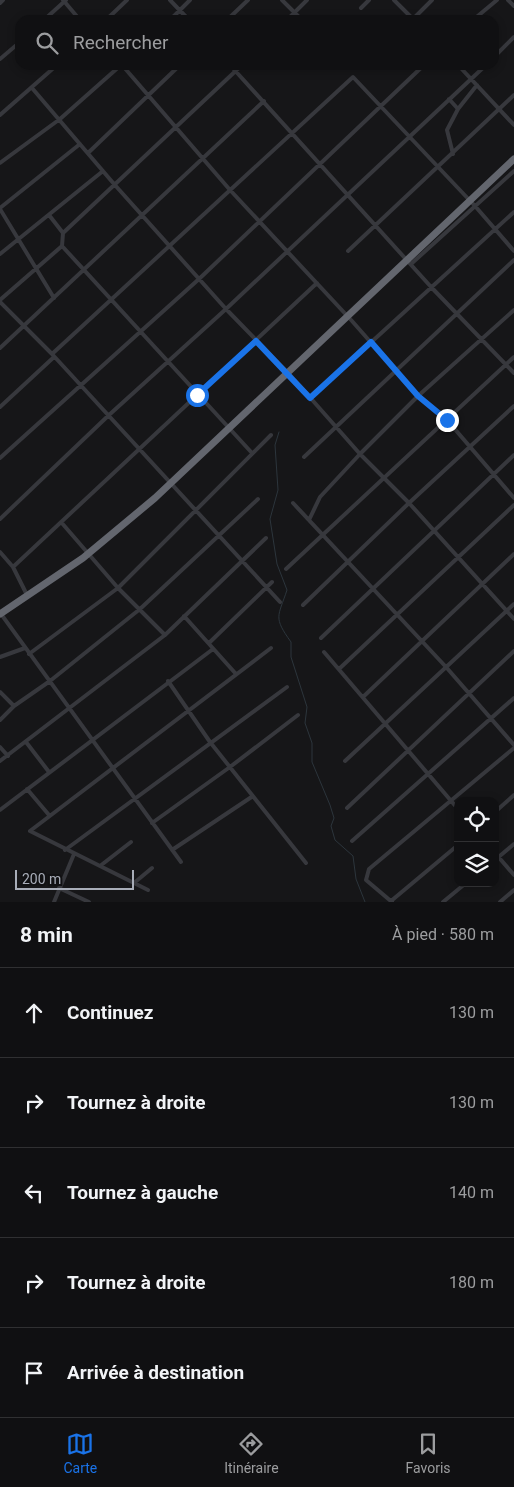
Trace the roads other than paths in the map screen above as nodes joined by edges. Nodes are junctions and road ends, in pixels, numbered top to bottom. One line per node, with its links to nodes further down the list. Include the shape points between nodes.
1 (3, 0): 14 (street)
2 (127, 0): 21 (street)
3 (170, 0): 17 (street)
4 (190, 0): 17 (street)
5 (248, 0): 24 (street)
6 (282, 0): 18 (street)
7 (307, 0): 18 (street)
8 (369, 0): 16 (street)
9 (394, 0): 26 (street)
10 (432, 0): 27 (street)
11 (496, 0): 28 (street)
12 (508, 0): 15 (street)
13 (64, 1): 19 (street); 20 (street)
14 (0, 3)
15 (514, 6)
16 (361, 8)
17 (180, 11): 22 (street); 23 (street)
18 (294, 13): 25 (street)
19 (49, 15)
20 (76, 15)
21 (111, 15)
22 (176, 15)
23 (184, 15)
24 (232, 15)
25 (296, 15)
26 (408, 15)
27 (418, 15)
28 (479, 15)
29 (514, 36): 32 (street)
30 (15, 46): 33 (street)
31 (0, 51): 33 (street)
32 (499, 52)
33 (4, 56): 34 (street)
34 (0, 60)
35 (52, 70): 45 (street)
36 (115, 70): 54 (street)
37 (126, 70): 46 (street)
38 (175, 70): 46 (street)
39 (419, 70): 50 (street)
40 (463, 70): 43 (street)
41 (481, 70): 43 (street)
42 (236, 71): 49 (street); 56 (street)
43 (472, 80): 44 (street); 48 (street)
44 (477, 85): 51 (street); 52 (street)
45 (32, 88): 53 (street); 54 (street)
46 (148, 95): 56 (street); 60 (street)
47 (514, 95): 52 (street)
48 (448, 99): 51 (street); 58 (street)
49 (264, 102): 57 (street); 62 (street)
50 (381, 108): 57 (street, via 353,77); 58 (street); 65 (street)
51 (458, 109): 61 (street, via 446,130)
52 (500, 109): 55 (street); 61 (street)
53 (0, 115)
54 (60, 119): 59 (street); 64 (street)
55 (514, 125)
56 (175, 127): 62 (street); 69 (street)
57 (292, 133): 65 (street); 70 (street)
58 (408, 138): 66 (street); 71 (street)
59 (80, 144): 60 (street); 73 (street)
60 (88, 153): 68 (street)
61 (453, 154): 66 (street)
62 (202, 158): 70 (street); 75 (street)
63 (514, 159): 72 (highway)
64 (0, 163)
65 (320, 164): 71 (street); 77 (street)
66 (438, 168): 72 (street); 78 (street)
67 (514, 170): 72 (street)
68 (103, 171): 69 (street); 76 (street)
69 (114, 184): 75 (street); 80 (street)
70 (230, 190): 77 (street); 83 (street)
71 (348, 194): 78 (street); 84 (street)
72 (472, 204): 79 (street); 89 (highway)
73 (0, 209): 81 (street)
74 (514, 212): 79 (street)
75 (142, 214): 83 (street); 91 (street)
76 (49, 215): 80 (street); 81 (street)
77 (260, 222): 84 (street); 92 (street)
78 (376, 226): 85 (street); 89 (street)
79 (495, 229): 86 (street); 94 (street)
80 (63, 233): 82 (street)
81 (19, 240): 87 (street); 90 (street)
82 (62, 246): 90 (street); 91 (street)
83 (171, 247): 92 (street); 97 (street)
84 (286, 251): 93 (street); 98 (street)
85 (348, 251)
86 (514, 252)
87 (0, 254)
88 (514, 260): 100 (street)
89 (409, 262): 94 (street); 101 (highway)
90 (36, 269): 95 (street); 96 (street)
91 (83, 269): 95 (street); 97 (street)
92 (200, 279): 98 (street); 103 (street)
93 (316, 283): 101 (street); 105 (street)
94 (432, 288): 100 (street); 106 (street)
95 (54, 298): 102 (street)
96 (0, 301): 102 (street)
97 (112, 301): 103 (street); 108 (street)
98 (226, 309): 105 (street); 110 (street)
99 (514, 310): 104 (street)
100 (456, 314): 104 (street); 112 (street)
101 (348, 316): 106 (street); 113 (highway)
102 (23, 326): 107 (street); 108 (street)
103 (140, 332): 110 (street); 115 (street)
104 (482, 340): 111 (street); 117 (street)
105 (256, 341): 113 (street); 116 (street)
106 (371, 342): 112 (street); 118 (street)
107 (0, 348)
108 (53, 355): 115 (street); 120 (street)
109 (514, 357): 111 (street)
110 (167, 362): 116 (street); 121 (street)
111 (506, 364): 114 (street); 122 (street)
112 (396, 370): 117 (street); 123 (street)
113 (286, 372): 118 (street); 124 (highway)
114 (514, 373)
115 (79, 386): 121 (street); 132 (street)
116 (197, 395): 124 (street); 127 (street)
117 (418, 396): 122 (street); 129 (street)
118 (310, 398): 123 (street)
119 (514, 406): 126 (street)
120 (0, 407)
121 (108, 416): 127 (street); 142 (street)
122 (447, 420): 126 (street); 134 (street)
123 (336, 426): 129 (street); 131 (street)
124 (229, 428): 128 (street); 135 (highway)
125 (271, 435): 128 (street)
126 (469, 449): 133 (street); 139 (street)
127 (140, 450): 135 (street); 144 (street)
128 (252, 453): 141 (street)
129 (360, 454): 134 (street); 143 (street, via 320,497)
130 (514, 454): 133 (street)
131 (304, 457)
132 (0, 458)
133 (492, 474): 136 (street); 145 (street)
134 (384, 478): 139 (street); 146 (street)
135 (171, 483): 141 (street); 150 (highway)
136 (514, 498)
137 (258, 500): 147 (street)
138 (293, 503): 143 (street)
139 (409, 503): 145 (street); 154 (street)
140 (514, 505): 152 (street)
141 (194, 510): 147 (street); 161 (street)
142 (0, 519)
143 (308, 520): 146 (street)
144 (61, 522): 150 (street); 155 (street)
145 (433, 530): 152 (street); 160 (street)
146 (322, 535): 154 (street); 156 (street)
147 (219, 536): 153 (street); 166 (street)
148 (266, 538): 153 (street)
149 (0, 552): 155 (street)
150 (89, 553): 161 (street); 162 (highway)
151 (514, 554): 158 (street)
152 (458, 557): 158 (street); 169 (street)
153 (241, 561): 159 (street); 170 (street)
154 (348, 561): 160 (street); 165 (street)
155 (13, 567): 162 (street)
156 (286, 569)
157 (272, 582): 159 (street)
158 (482, 584): 167 (street); 174 (street)
159 (266, 587): 163 (street); 175 (street)
160 (372, 587): 169 (street); 173 (street)
161 (118, 588): 166 (street); 181 (street)
162 (28, 597): 168 (highway)
163 (280, 602)
164 (514, 604): 167 (street)
165 (303, 605)
166 (140, 609): 172 (street); 186 (street)
167 (506, 611): 171 (street); 183 (street)
168 (1, 614): 176 (street)
169 (397, 614): 174 (street); 184 (street)
170 (184, 616): 172 (street); 175 (street)
171 (514, 619)
172 (165, 635): 194 (street)
173 (321, 638)
174 (422, 641): 183 (street); 191 (street)
175 (209, 643): 178 (street)
176 (24, 648): 181 (street); 182 (street)
177 (271, 648): 185 (street)
178 (213, 649): 185 (street); 187 (street)
179 (514, 651): 190 (street)
180 (324, 652): 184 (street)
181 (29, 654): 186 (street)
182 (0, 657)
183 (446, 667): 190 (street); 199 (street)
184 (339, 669): 191 (street)
185 (236, 674): 195 (street)
186 (50, 681): 193 (street); 194 (street)
187 (168, 681): 195 (street); 200 (street)
188 (287, 687): 202 (street)
189 (0, 692): 193 (street)
190 (470, 693): 197 (street); 205 (street)
191 (363, 697): 199 (street)
192 (514, 698): 197 (street)
193 (14, 706): 198 (street)
194 (70, 709): 200 (street); 201 (street)
195 (187, 711): 202 (street); 209 (street)
196 (298, 715): 210 (street)
197 (492, 718): 203 (street); 212 (street)
198 (0, 720)
199 (386, 724): 205 (street); 207 (street)
200 (92, 740): 209 (street); 211 (street)
201 (26, 742): 206 (street); 211 (street)
202 (210, 742): 210 (street); 216 (street)
203 (514, 746): 217 (street)
204 (0, 747): 206 (street)
205 (408, 752): 212 (street); 219 (street)
206 (8, 756): 208 (street)
207 (345, 761)
208 (0, 762)
209 (112, 767): 216 (street); 222 (street)
210 (230, 767): 215 (street); 223 (street)
211 (49, 772): 213 (street)
212 (429, 775): 217 (street); 224 (street)
213 (27, 789): 221 (street); 222 (street)
214 (514, 794): 220 (street)
215 (253, 796): 229 (street); 234 (street)
216 (133, 798): 223 (street); 228 (street)
217 (452, 802): 218 (street); 243 (street, via 369,870 366,880)
218 (454, 804)
219 (347, 808)
220 (499, 808)
221 (0, 810)
222 (50, 815): 228 (street, via 30,830)
223 (152, 823): 229 (street)
224 (352, 841)
225 (131, 842): 235 (street)
226 (514, 844): 231 (street)
227 (454, 848): 243 (street)
228 (65, 850): 230 (street)
229 (172, 850): 233 (street)
230 (74, 854): 235 (street); 240 (street)
231 (499, 856)
232 (499, 860): 237 (street)
233 (181, 862)
234 (306, 863)
235 (100, 866): 238 (street)
236 (152, 868): 238 (street)
237 (514, 875)
238 (134, 883): 241 (street)
239 (461, 887): 246 (street)
240 (59, 888): 244 (street); 245 (street)
241 (148, 890)
242 (514, 890): 247 (street)
243 (392, 901)
244 (54, 902)
245 (89, 902)
246 (443, 902)
247 (500, 902)

